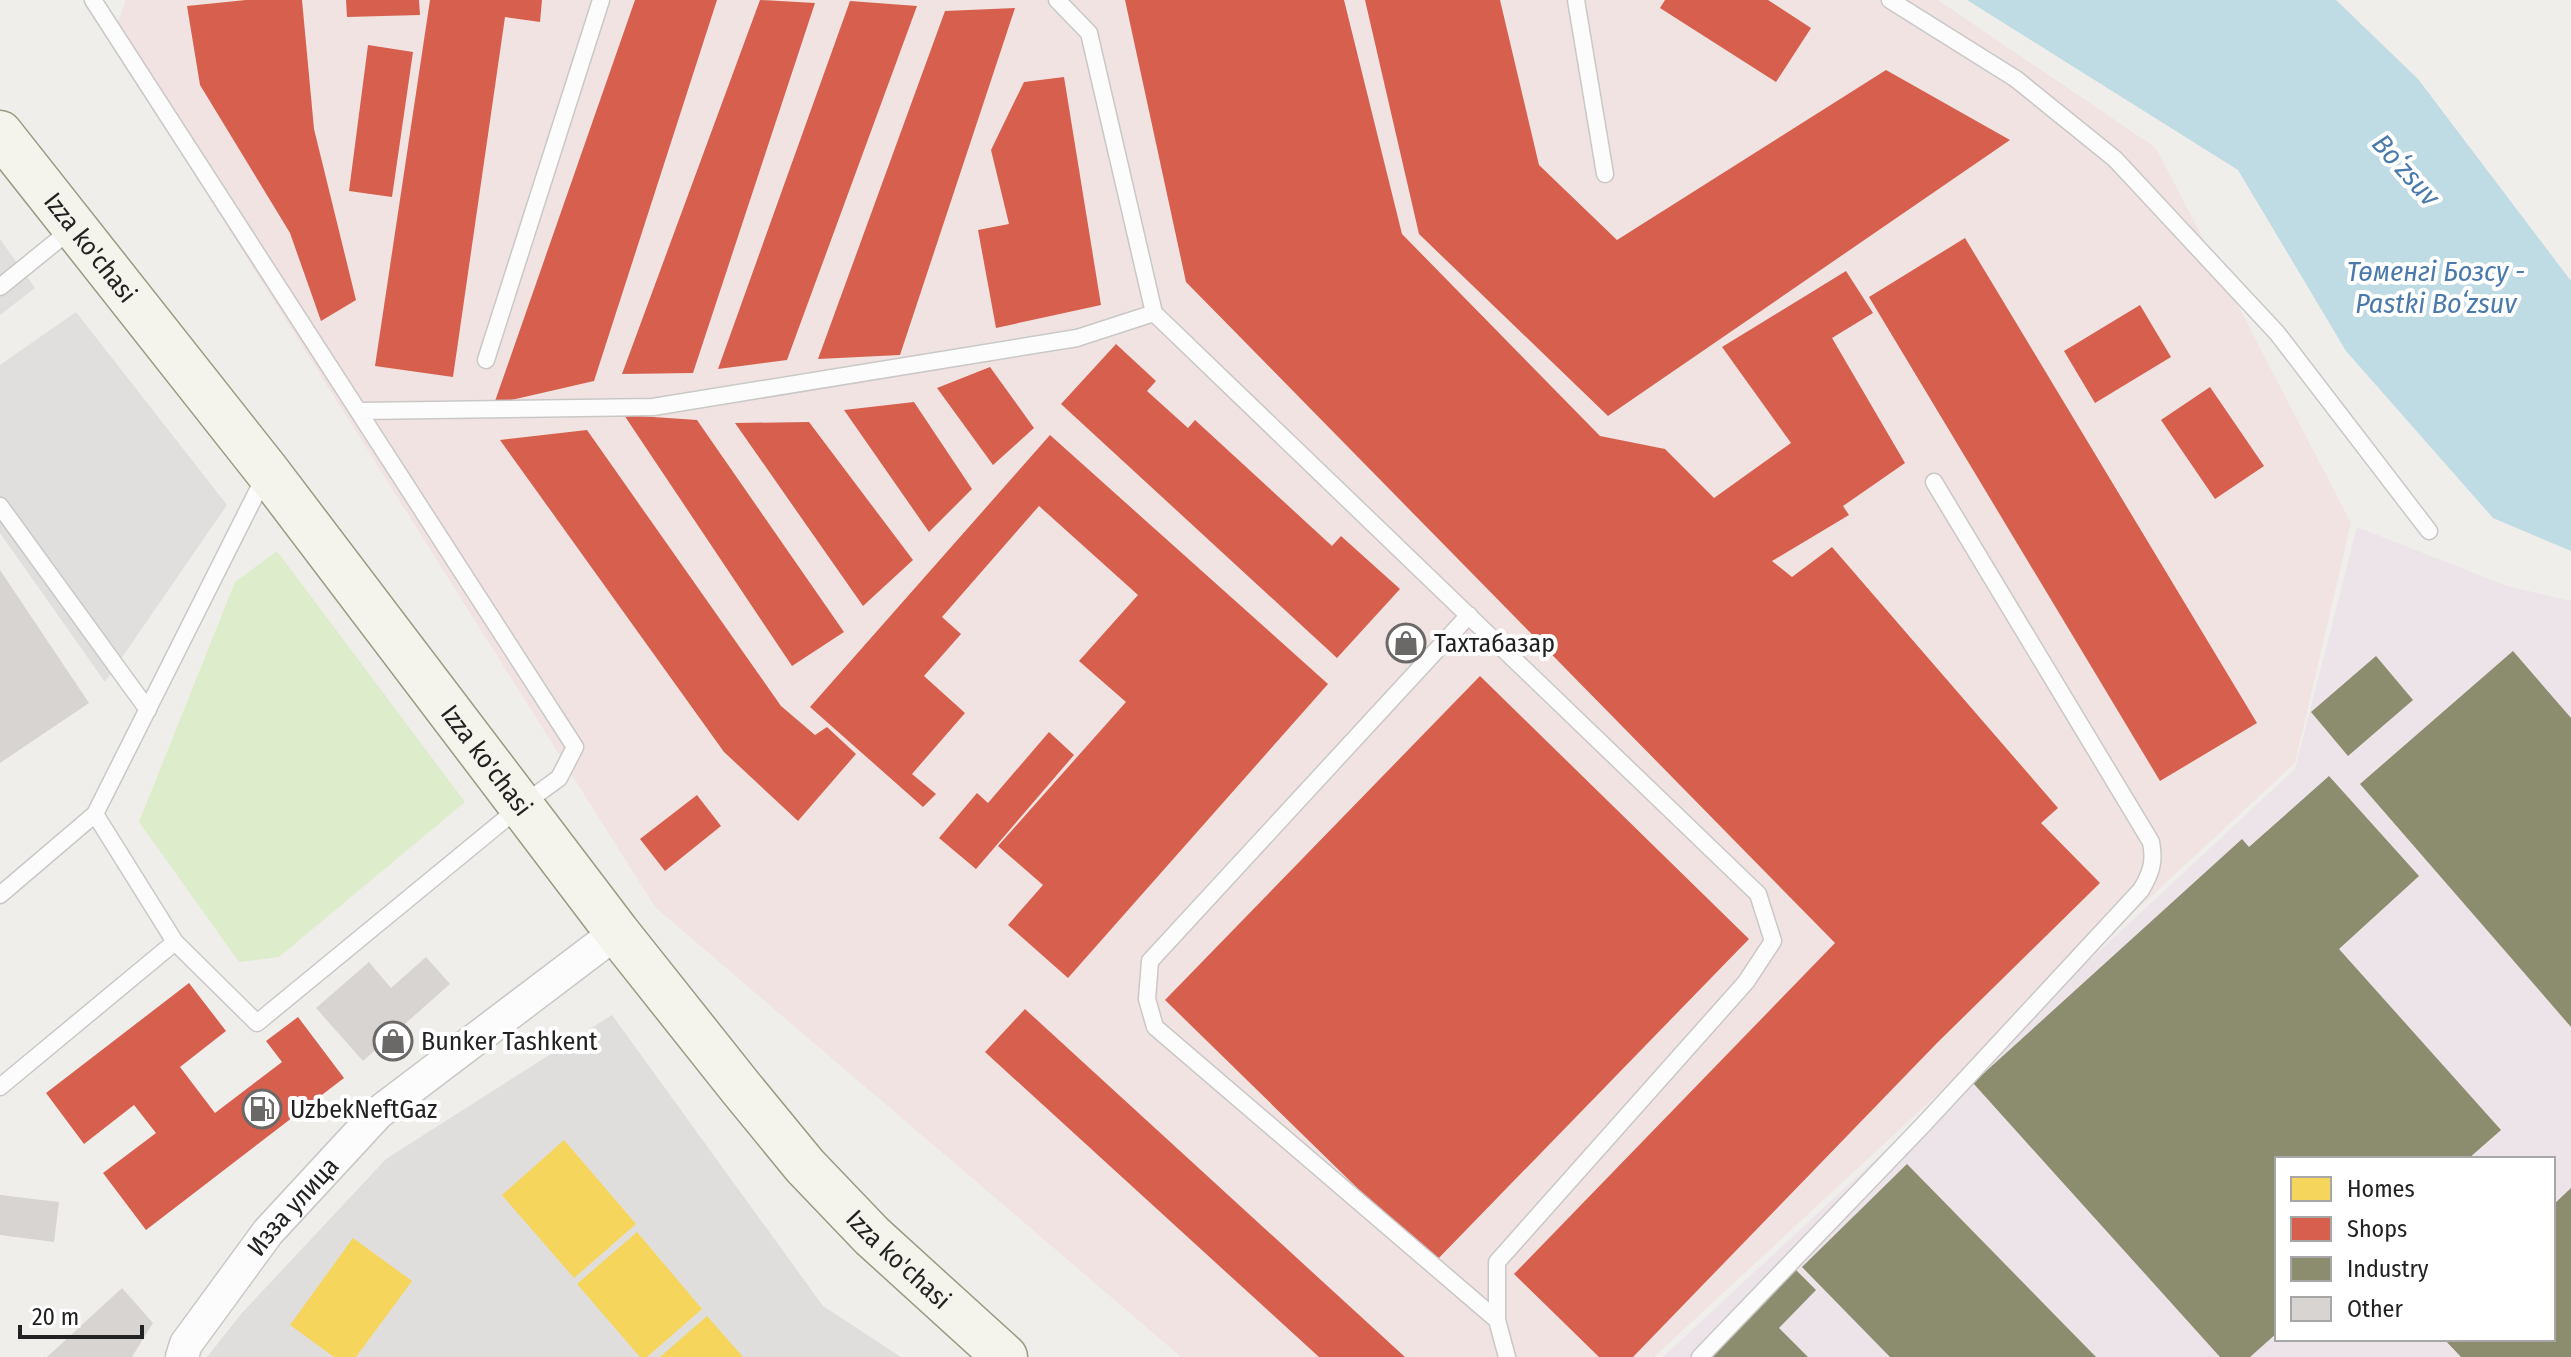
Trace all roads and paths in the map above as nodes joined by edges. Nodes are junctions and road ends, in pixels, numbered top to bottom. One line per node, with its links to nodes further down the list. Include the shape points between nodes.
1 (93, 0): 12 (lane)
2 (601, 0): 11 (lane)
3 (1057, 0): 10 (lane, via 1089,33)
4 (1576, 0): 7 (lane)
5 (1890, 0): 16 (lane, via 2016,79 2115,159 2277,333)
6 (0, 133): 8 (main road, Izza ko'chasi)
7 (1605, 174)
8 (74, 227): 9 (lane); 13 (main road, Izza ko'chasi)
9 (0, 287)
10 (1154, 313): 12 (lane, via 1077,338 653,407); 17 (lane)
11 (486, 360)
12 (359, 411): 19 (lane, via 575,747 559,778)
13 (267, 471): 18 (lane); 19 (main road, Izza ko'chasi)
14 (1934, 482): 29 (lane, via 2151,842 2151,874 1923,1125)
15 (0, 506): 18 (lane)
16 (2429, 531)
17 (1469, 615): 25 (lane, via 1758,894 1773,941 1746,982 1497,1262); 25 (lane, via 1150,961 1147,999 1155,1027)
18 (148, 710): 20 (lane)
19 (521, 806): 22 (main road, Izza ko'chasi); 23 (lane, via 257,1023)
20 (95, 814): 21 (lane); 23 (lane)
21 (0, 895)
22 (617, 932): 26 (street, Изза улица, via 378,1113 268,1232 186,1344); 27 (main road, Izza ko'chasi, via 805,1166 872,1236)
23 (175, 942): 24 (lane)
24 (0, 1087)
25 (1497, 1320): 28 (lane)
26 (182, 1357)
27 (1005, 1357)
28 (1507, 1357)
29 (1700, 1357)

